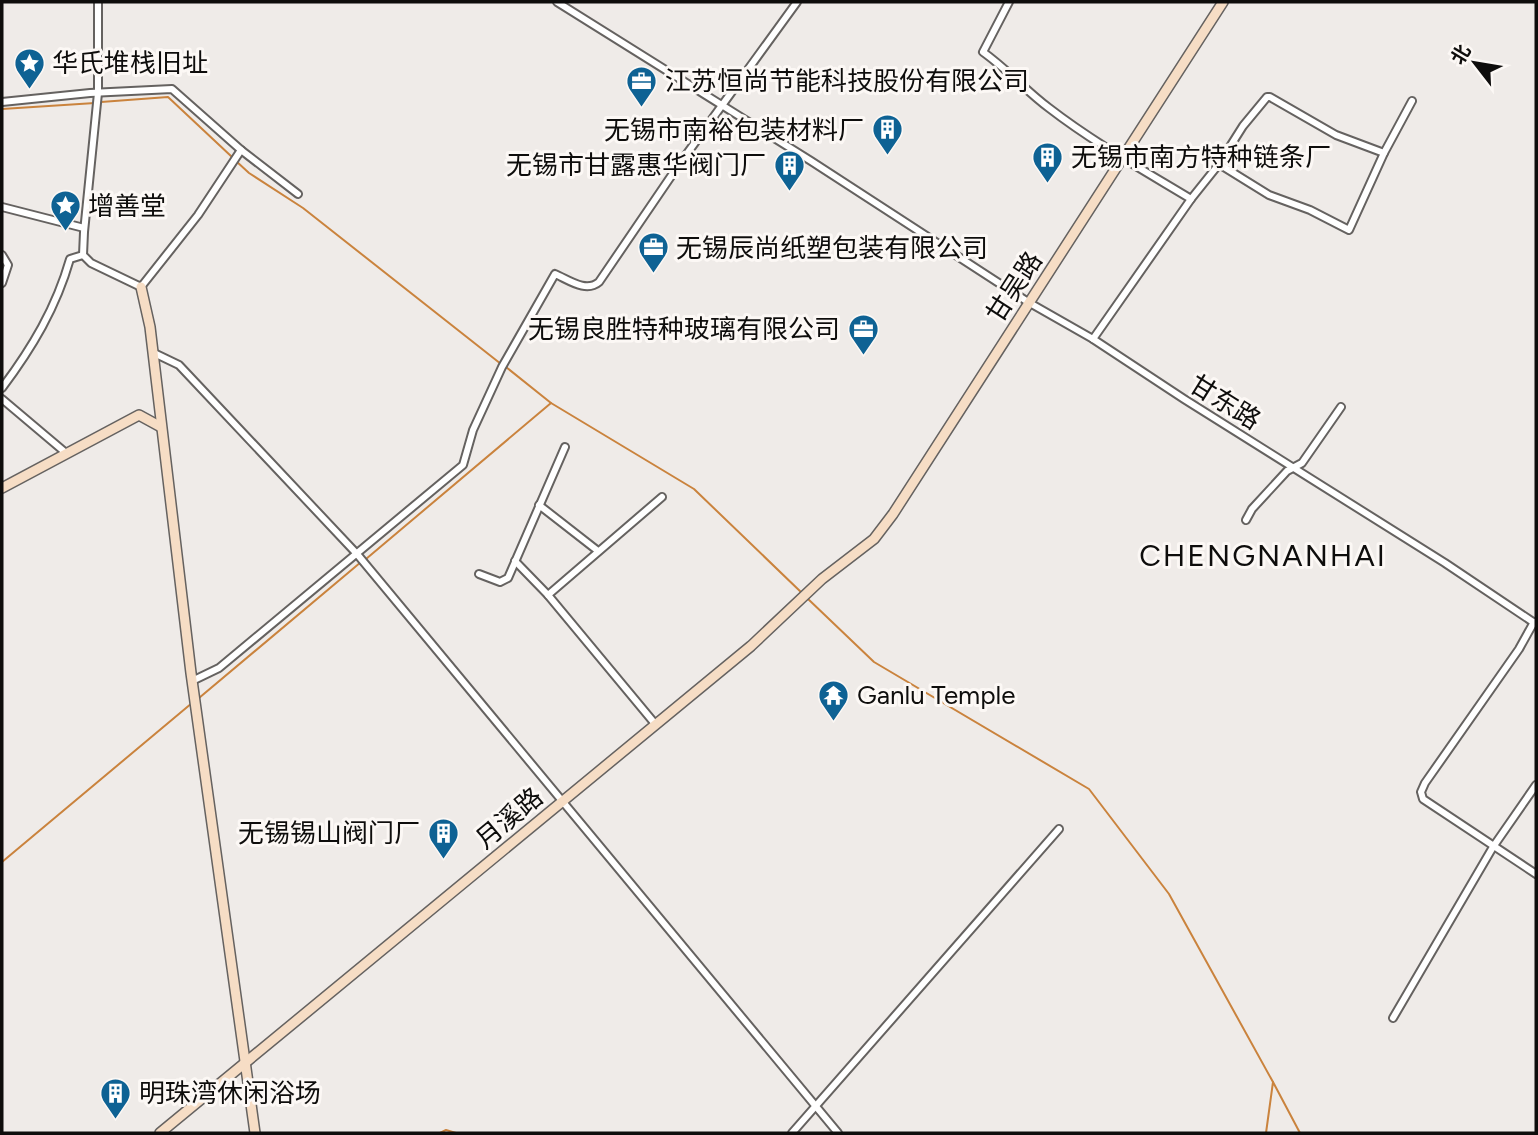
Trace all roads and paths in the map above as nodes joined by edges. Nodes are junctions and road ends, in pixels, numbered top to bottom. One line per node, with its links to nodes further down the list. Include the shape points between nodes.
1 (99, 2): 6 (street)
2 (558, 2): 9 (street, 甘东路)
3 (797, 2): 9 (street)
4 (1009, 2): 12 (street, via 983,52 1048,108)
5 (1223, 2): 12 (street, 甘吴路)
6 (98, 95): 7 (street); 10 (street, via 172,89); 17 (street)
7 (2, 102)
8 (1412, 102): 11 (street)
9 (722, 106): 22 (street, 甘东路); 37 (street, via 599,282 586,287 555,274 509,352 473,430 463,465)
10 (239, 153): 14 (street); 21 (street, via 198,215)
11 (1384, 153): 13 (street, via 1336,135 1266,97); 13 (street, via 1349,230 1269,195)
12 (1122, 158): 15 (street); 22 (street, 甘吴路)
13 (1219, 164): 15 (street)
14 (298, 194)
15 (1191, 199): 23 (street)
16 (2, 207): 17 (street)
17 (84, 228): 19 (street)
18 (2, 255): 20 (street, via 8,265)
19 (83, 255): 21 (street, via 90,263); 25 (street, via 71,259 31,348)
20 (2, 283)
21 (141, 287): 24 (street)
22 (1029, 302): 23 (street, 甘东路); 41 (street, 甘吴路, via 874,539)
23 (1093, 338): 31 (street, 甘东路)
24 (154, 353): 28 (street); 37 (street, via 179,365)
25 (2, 388)
26 (2, 399): 30 (street)
27 (1341, 407): 31 (street)
28 (161, 427): 30 (street, via 139,415); 43 (street)
29 (565, 447): 34 (street)
30 (66, 453): 32 (street)
31 (1294, 468): 35 (street); 42 (street, 甘东路)
32 (2, 488)
33 (662, 497): 36 (street)
34 (539, 505): 36 (street); 38 (street)
35 (1246, 520)
36 (598, 551): 40 (street)
37 (359, 556): 43 (street, via 219,668); 46 (street)
38 (515, 561): 39 (street, via 504,582); 40 (street)
39 (479, 574)
40 (548, 595): 44 (street)
41 (795, 602): 44 (street, 月溪路, via 751,646)
42 (1535, 621): 48 (street, via 1422,792 1423,799)
43 (192, 681): 51 (street)
44 (656, 725): 46 (street, 月溪路)
45 (1536, 785): 48 (street)
46 (561, 802): 51 (street, 月溪路); 52 (street)
47 (1059, 829): 52 (street)
48 (1493, 847): 49 (street); 50 (street)
49 (1536, 874)
50 (1393, 1018)
51 (246, 1063): 53 (street, 月溪路); 54 (street)
52 (814, 1106): 55 (street); 56 (street)
53 (160, 1133)
54 (255, 1133)
55 (792, 1133)
56 (838, 1133)

